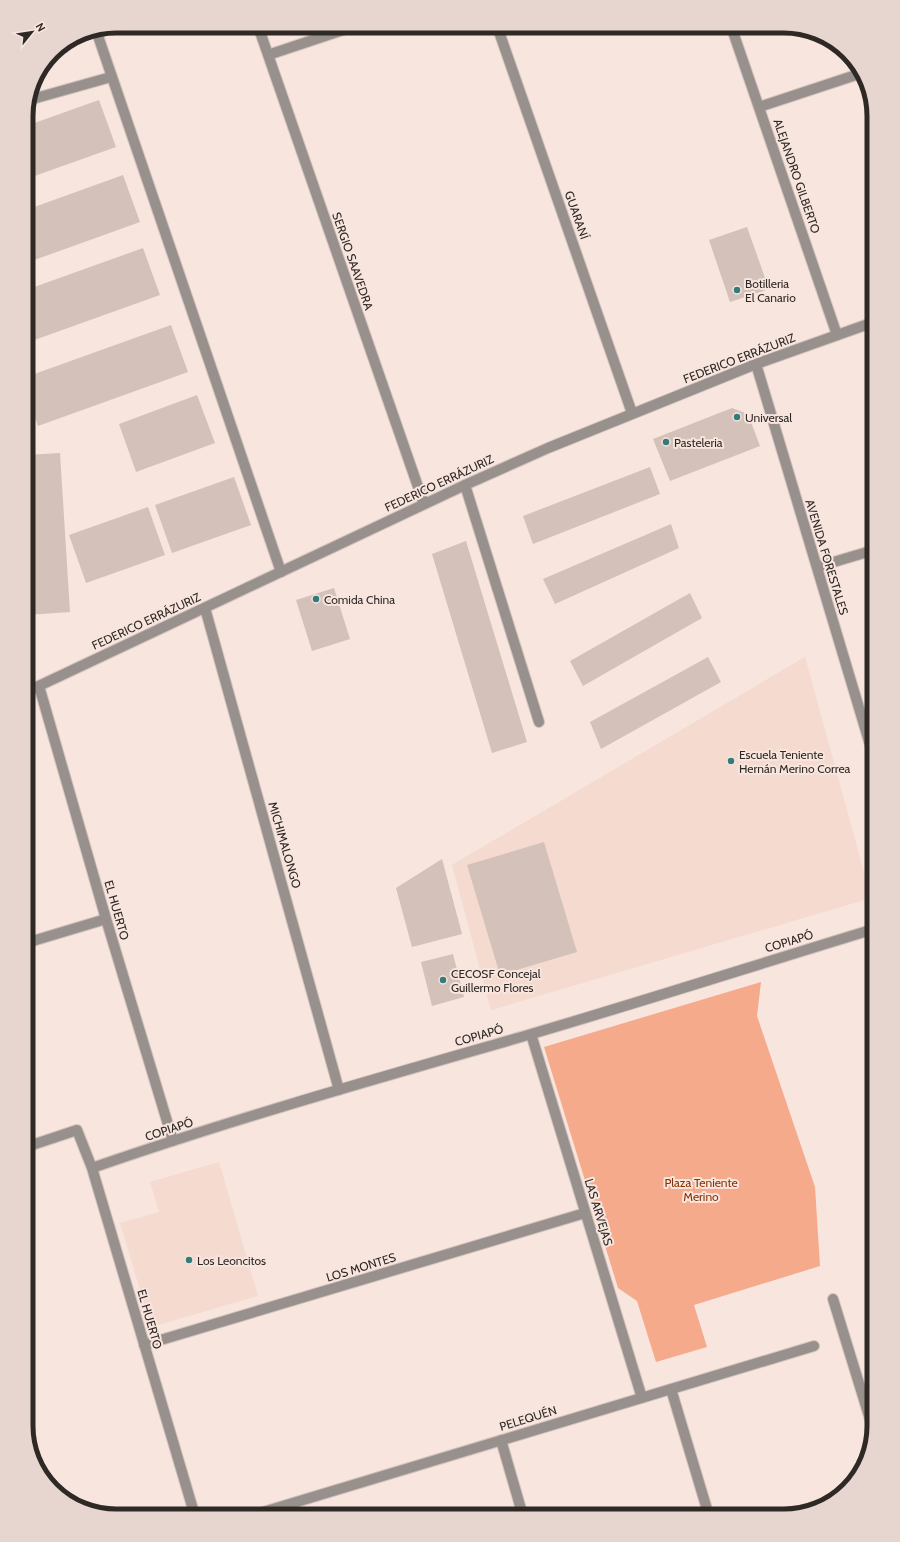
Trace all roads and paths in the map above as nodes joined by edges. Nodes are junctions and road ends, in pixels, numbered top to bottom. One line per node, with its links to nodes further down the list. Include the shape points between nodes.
1 (260, 33): 6 (street, SERGIO SAAVEDRA)
2 (334, 33): 6 (street)
3 (499, 33): 14 (street, GUARANÍ)
4 (733, 33): 10 (street, ALEJANDRO GILBERTO)
5 (98, 35): 8 (street)
6 (268, 55): 16 (street, SERGIO SAAVEDRA)
7 (856, 75): 10 (street)
8 (111, 77): 9 (street); 19 (street)
9 (35, 98)
10 (759, 106): 12 (street, ALEJANDRO GILBERTO)
11 (867, 324): 12 (street, FEDERICO ERRÁZURIZ)
12 (837, 335): 13 (street, FEDERICO ERRÁZURIZ)
13 (756, 364): 14 (street, FEDERICO ERRÁZURIZ); 18 (street, AVENIDA FORESTALES)
14 (632, 413): 15 (street, FEDERICO ERRÁZURIZ)
15 (465, 485): 16 (street, FEDERICO ERRÁZURIZ); 23 (street)
16 (424, 504): 19 (street, FEDERICO ERRÁZURIZ)
17 (867, 552): 18 (street)
18 (817, 567): 24 (street, AVENIDA FORESTALES)
19 (281, 572): 20 (street, FEDERICO ERRÁZURIZ)
20 (205, 608): 21 (street, FEDERICO ERRÁZURIZ); 29 (street, MICHIMALONGO)
21 (39, 686): 22 (street, FEDERICO ERRÁZURIZ); 25 (street, EL HUERTO)
22 (33, 689)
23 (540, 722)
24 (867, 727)
25 (106, 919): 27 (street); 30 (street, EL HUERTO)
26 (867, 931): 28 (street, COPIAPÓ)
27 (33, 942)
28 (531, 1034): 29 (street, COPIAPÓ); 33 (street, LAS ARVEJAS)
29 (339, 1090): 30 (street, COPIAPÓ)
30 (173, 1141): 32 (street, COPIAPÓ)
31 (33, 1145): 32 (street, EL HUERTO, via 77,1130)
32 (92, 1168): 35 (street, EL HUERTO)
33 (585, 1213): 35 (street, LOS MONTES); 38 (street, LAS ARVEJAS)
34 (833, 1299): 39 (street)
35 (144, 1346): 41 (street, EL HUERTO)
36 (814, 1346): 37 (street, PELEQUÉN)
37 (671, 1389): 38 (street, PELEQUÉN); 44 (street)
38 (642, 1398): 40 (street, PELEQUÉN)
39 (867, 1398)
40 (501, 1440): 42 (street, PELEQUÉN); 43 (street)
41 (193, 1509)
42 (273, 1509)
43 (521, 1509)
44 (707, 1509)

